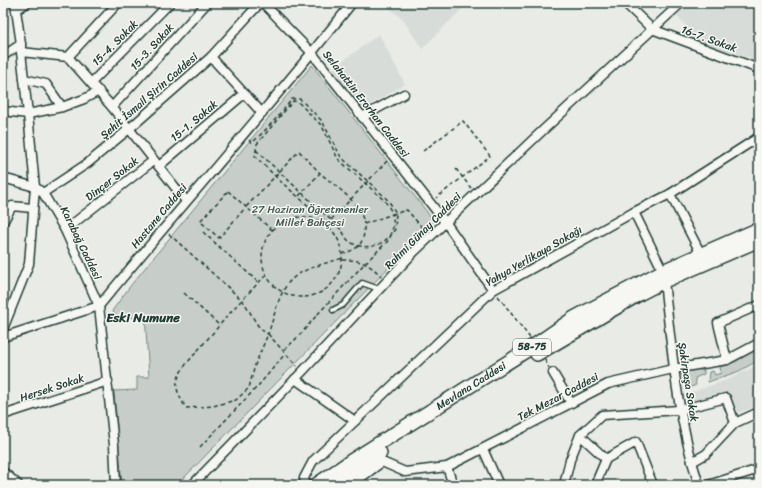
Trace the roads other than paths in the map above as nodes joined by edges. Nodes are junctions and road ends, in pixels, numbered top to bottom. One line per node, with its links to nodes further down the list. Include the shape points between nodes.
1 (27, 3): 10 (street)
2 (118, 3): 16 (street)
3 (170, 3): 19 (street, 15-4. Sokak)
4 (207, 3): 24 (street, 15-3. Sokak)
5 (260, 3): 15 (street, Şehit İsmail Şirin Caddesi)
6 (263, 3): 13 (street, Selahattin Erorhan Caddesi)
7 (352, 3): 13 (street, Hastane Caddesi)
8 (625, 3): 11 (street)
9 (681, 3): 11 (street, Rahmi Günay Caddesi)
10 (15, 6): 12 (street)
11 (652, 29): 17 (street, 16-7. Sokak); 40 (street, Rahmi Günay Caddesi)
12 (21, 48): 14 (street); 16 (street); 18 (street)
13 (312, 53): 26 (street, Hastane Caddesi); 28 (street, Selahattin Erorhan Caddesi)
14 (3, 56)
15 (211, 56): 21 (street); 29 (street, Şehit İsmail Şirin Caddesi)
16 (68, 57): 19 (street)
17 (759, 69)
18 (24, 79): 23 (street, via 46,84); 27 (street)
19 (92, 82): 20 (street)
20 (99, 91): 23 (street); 24 (street)
21 (244, 94): 26 (street); 31 (street, 15-1. Sokak)
22 (404, 94): 28 (street)
23 (62, 107): 27 (street)
24 (112, 107): 29 (street)
25 (3, 111): 27 (street)
26 (262, 113): 36 (street, Hastane Caddesi)
27 (28, 114): 33 (street)
28 (362, 117): 40 (street, Selahattin Erorhan Caddesi)
29 (129, 129): 31 (street); 34 (street, Şehit İsmail Şirin Caddesi, via 88,163)
30 (759, 137): 35 (street, Yahya Yerlikaya Sokağı)
31 (156, 163): 36 (street); 42 (street, Dinçer Sokak)
32 (3, 178): 33 (street)
33 (35, 187): 34 (street, Karabağ Caddesi); 37 (street)
34 (43, 193): 42 (street, Karabağ Caddesi)
35 (670, 194): 38 (street, Yahya Yerlikaya Sokağı); 44 (street)
36 (186, 201): 49 (street, Hastane Caddesi)
37 (32, 208): 39 (street, via 12,206); 51 (street, via 29,264)
38 (634, 212): 45 (street, Şakirpaşa Sokak); 47 (street, Yahya Yerlikaya Sokağı)
39 (3, 222)
40 (446, 223): 46 (street, Rahmi Günay Caddesi); 47 (street, Selahattin Erorhan Caddesi)
41 (759, 229): 44 (main road, Mevlana Caddesi / 58-75)
42 (65, 230): 49 (street, Karabağ Caddesi)
43 (759, 240): 45 (main road, Mevlana Caddesi / 58-75)
44 (701, 254): 45 (main road, Mevlana Caddesi / 58-75)
45 (664, 276): 54 (main road, Mevlana Caddesi / 58-75, via 574,318); 56 (street, Şakirpaşa Sokak)
46 (380, 290): 50 (lane, via 362,283 343,305); 58 (street, Rahmi Günay Caddesi)
47 (493, 290): 64 (street, Yahya Yerlikaya Sokağı)
48 (759, 305): 55 (street, via 718,323)
49 (99, 306): 52 (street); 59 (street)
50 (333, 310)
51 (3, 329)
52 (3, 337)
53 (759, 343): 55 (street, Tek Mezar Caddesi)
54 (538, 349): 69 (main road, Mevlana Caddesi / 58-75); 78 (main road, Mevlana Caddesi / 58-75)
55 (728, 360): 56 (street, Tek Mezar Caddesi)
56 (674, 369): 60 (street, Tek Mezar Caddesi, via 608,384); 61 (street, Şakirpaşa Sokak)
57 (553, 373): 60 (street)
58 (295, 379): 64 (street); 76 (street, Rahmi Günay Caddesi)
59 (108, 381): 62 (street, Hersek Sokak); 75 (street)
60 (571, 403): 67 (street, Tek Mezar Caddesi)
61 (679, 410): 65 (street, via 726,398); 66 (street, via 602,415); 70 (street, Şakirpaşa Sokak)
62 (3, 415)
63 (758, 415): 65 (street)
64 (356, 421): 77 (street, Yahya Yerlikaya Sokağı, via 313,461 304,478)
65 (735, 423): 70 (street, via 706,454)
66 (580, 435): 68 (street); 83 (street)
67 (483, 449): 71 (street, Tek Mezar Caddesi); 82 (street)
68 (606, 459): 84 (street); 85 (street, via 636,442)
69 (378, 460): 71 (street, Tek Mezar Caddesi, via 405,472); 79 (main road, Mevlana Caddesi / 58-75); 80 (street)
70 (692, 462): 86 (street, Şakirpaşa Sokak)
71 (447, 467): 81 (street)
72 (759, 469): 87 (street)
73 (3, 473): 74 (street)
74 (17, 485)
75 (116, 485)
76 (192, 485)
77 (306, 485)
78 (316, 485)
79 (335, 485)
80 (351, 485)
81 (453, 485)
82 (499, 485)
83 (564, 485)
84 (595, 485)
85 (653, 485)
86 (699, 485)
87 (711, 485)

